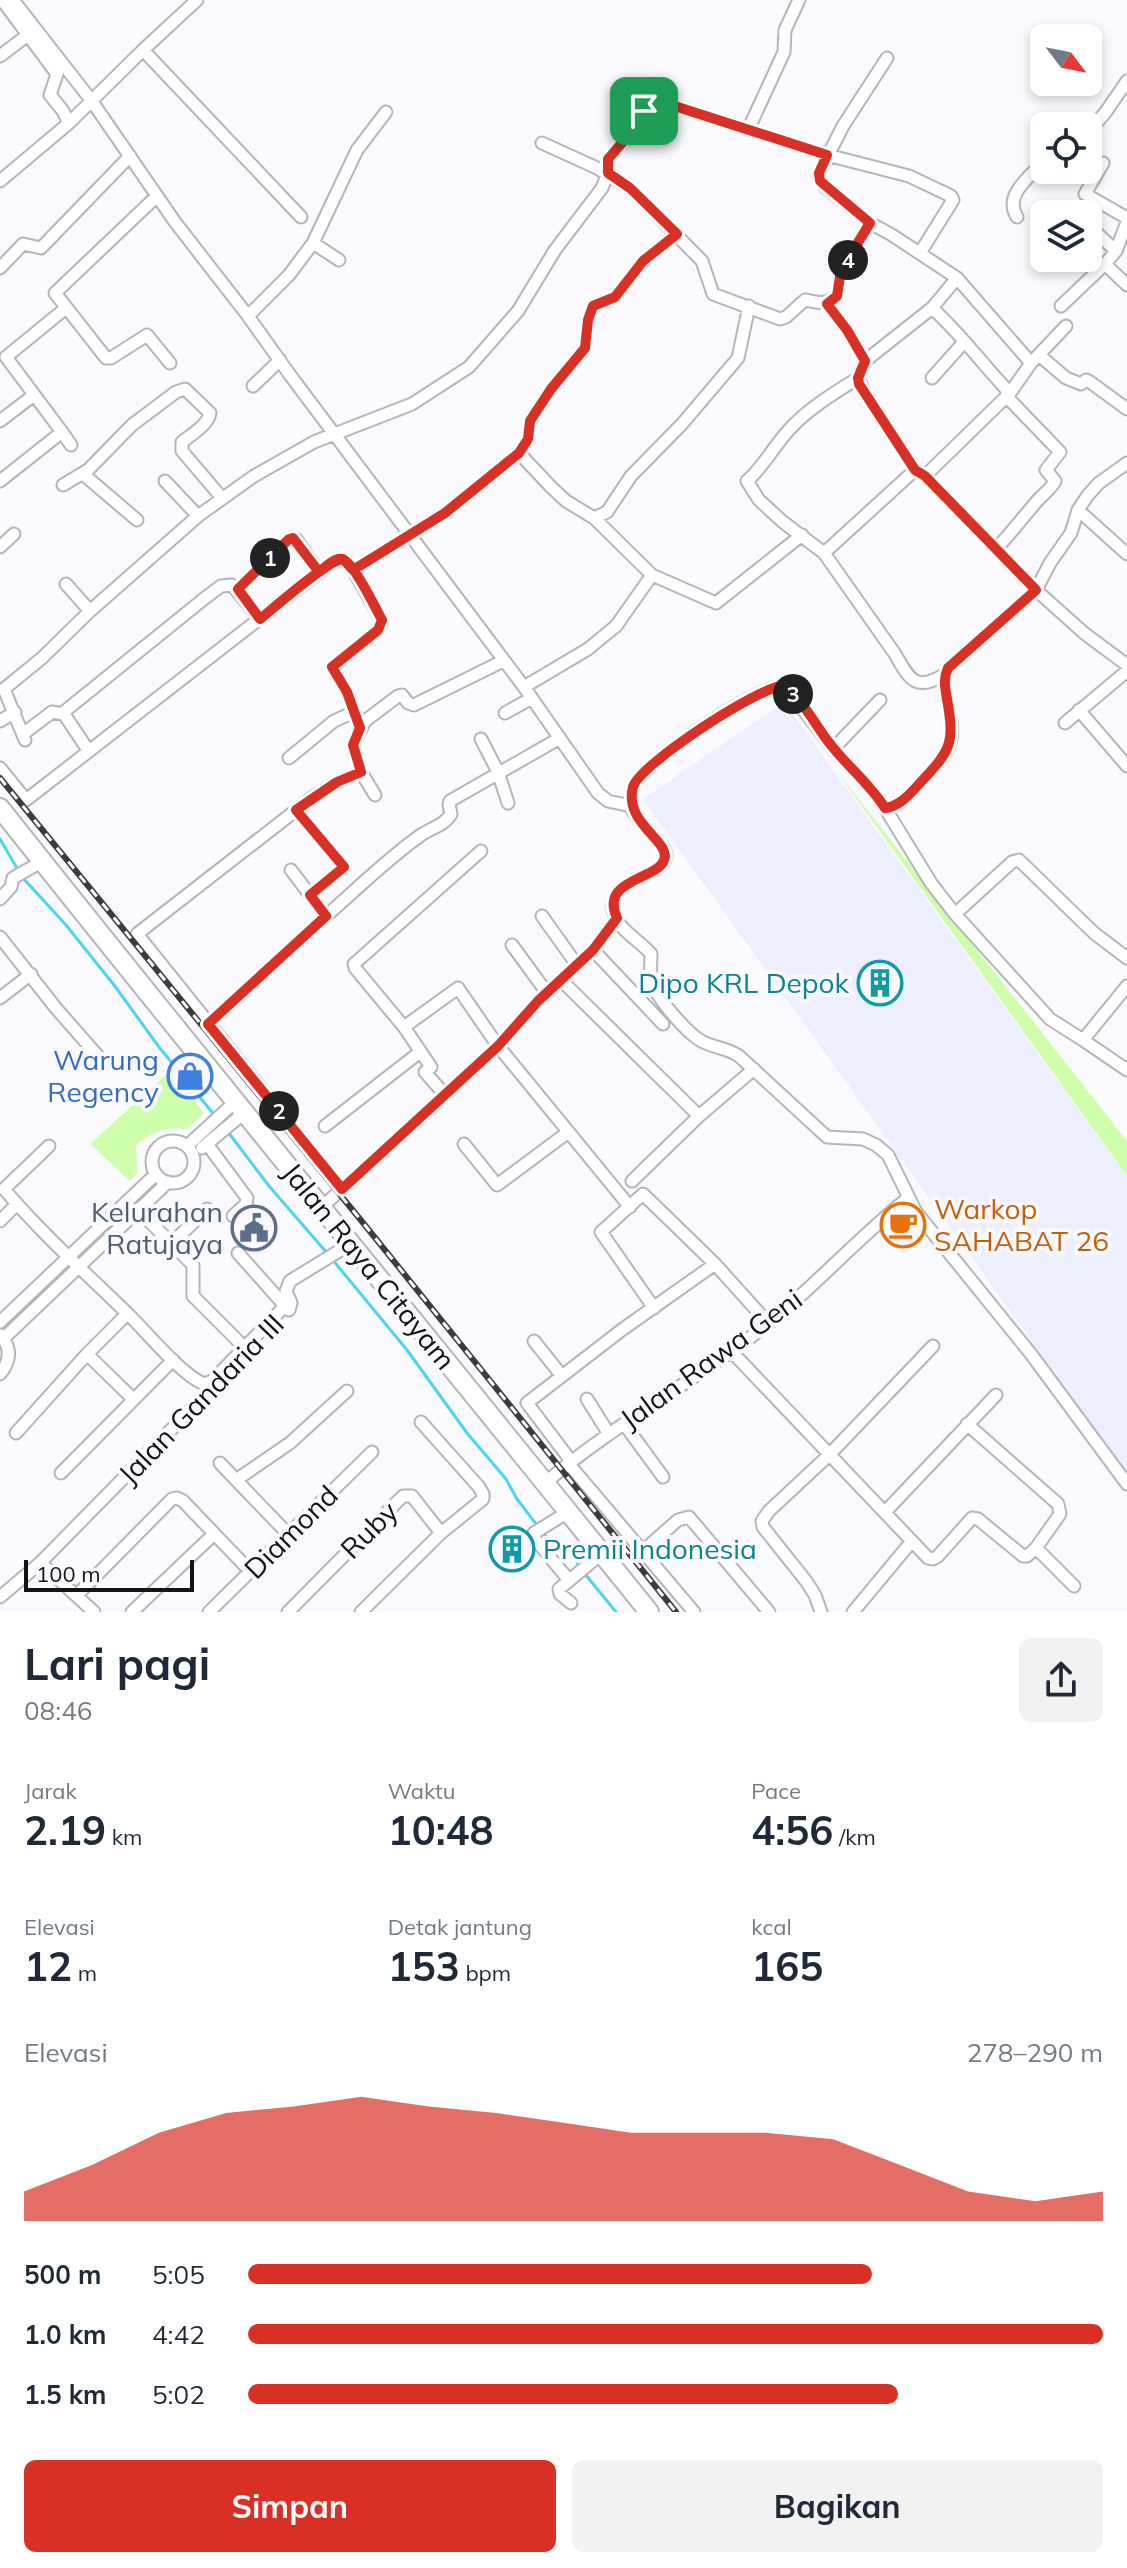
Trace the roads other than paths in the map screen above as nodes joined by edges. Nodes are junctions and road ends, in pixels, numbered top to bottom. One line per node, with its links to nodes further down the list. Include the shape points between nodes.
1 (2, 0): 5 (street)
2 (13, 0): 10 (street)
3 (197, 0): 6 (street)
4 (799, 0): 14 (street, via 785,30 784,52)
5 (29, 34): 7 (street); 13 (street, via 57,74 50,95)
6 (143, 50): 10 (street); 24 (street)
7 (0, 56)
8 (887, 58): 16 (street)
9 (1127, 81): 12 (street)
10 (91, 100): 13 (street); 17 (street)
11 (386, 112): 30 (street, via 357,150)
12 (1102, 116)
13 (69, 123): 21 (street)
14 (748, 130): 16 (street); 19 (street, via 659,101 651,103 613,153)
15 (542, 143): 19 (street)
16 (827, 155): 27 (street, via 820,181); 32 (street, via 909,176 951,196)
17 (130, 156): 22 (street); 35 (street, via 41,248 23,244)
18 (1103, 163): 23 (street, via 1084,193)
19 (608, 173): 28 (street); 59 (street, via 518,311 469,367 412,404)
20 (1030, 177): 25 (street, via 1013,196)
21 (0, 181)
22 (157, 196): 41 (street, via 55,293); 43 (street)
23 (1104, 205): 26 (street)
24 (301, 217)
25 (1017, 217)
26 (1127, 220): 31 (street)
27 (870, 223): 32 (street); 38 (street, via 841,270 837,296)
28 (677, 234): 39 (street, via 702,261 713,294); 61 (street, via 643,261 615,297 593,306 585,348 530,421)
29 (1102, 236): 31 (street)
30 (313, 243): 33 (street); 43 (street)
31 (1116, 251): 34 (street)
32 (920, 253): 36 (street)
33 (339, 260)
34 (1105, 264): 37 (street); 40 (street)
35 (0, 268)
36 (957, 278): 42 (street); 46 (street)
37 (1127, 285)
38 (827, 304): 39 (street, via 805,300 780,319); 49 (street)
39 (749, 306): 71 (street, via 738,358 631,476 607,512)
40 (1061, 306)
41 (66, 308): 47 (street); 50 (street, via 106,358 147,335)
42 (932, 308): 45 (street); 49 (street)
43 (248, 316): 48 (street)
44 (1066, 326): 46 (street)
45 (964, 342): 52 (street); 55 (street)
46 (1035, 359): 55 (street); 56 (street, via 1066,378 1090,382)
47 (3, 360): 54 (street)
48 (280, 360): 53 (street); 59 (street)
49 (865, 361): 51 (street)
50 (170, 363)
51 (858, 378): 63 (street); 75 (street, via 788,431 747,481 759,500)
52 (932, 378)
53 (253, 386)
54 (34, 395): 57 (street); 58 (street)
55 (1008, 395): 63 (street); 77 (street, via 1060,452 1046,470 1053,486)
56 (1127, 409)
57 (0, 421)
58 (62, 432): 60 (street); 65 (street)
59 (336, 434): 68 (street, via 294,452); 74 (street)
60 (71, 445)
61 (519, 453): 71 (street, via 558,494); 74 (street, via 454,507)
62 (1127, 463): 69 (street, via 1099,483)
63 (920, 473): 77 (street); 78 (street)
64 (83, 474): 67 (street); 68 (street, via 132,425 185,389 210,416 182,442 182,451); 72 (street)
65 (0, 481)
66 (165, 481): 70 (street)
67 (63, 485)
68 (222, 498): 70 (street)
69 (1078, 510): 79 (street); 85 (street, via 1071,533)
70 (198, 516): 86 (street)
71 (594, 518): 82 (street)
72 (137, 520)
73 (14, 534): 76 (street)
74 (410, 534): 80 (street); 88 (street)
75 (802, 535): 78 (street); 82 (street, via 716,603)
76 (0, 547)
77 (996, 549): 85 (street)
78 (824, 553): 90 (street, via 904,670 929,684)
79 (1127, 554)
80 (353, 570): 81 (street, via 339,558); 97 (street, via 382,620 378,630 332,667)
81 (319, 572): 84 (street, via 291,538); 87 (street)
82 (652, 575): 92 (street, via 616,626)
83 (66, 584): 86 (street)
84 (238, 589): 87 (street); 99 (street, via 221,586)
85 (1036, 590): 89 (street); 90 (street)
86 (90, 611): 91 (street, via 50,651)
87 (260, 619): 106 (street)
88 (503, 661): 92 (street); 102 (street, via 414,705 398,696)
89 (1127, 668): 95 (street)
90 (945, 674): 116 (street, via 952,725 949,745 904,800)
91 (2, 686): 96 (street)
92 (524, 687): 93 (street)
93 (532, 698): 98 (street); 103 (street)
94 (880, 700): 105 (street)
95 (1079, 710): 101 (street); 108 (street)
96 (15, 712): 99 (street, via 24,737 52,712); 100 (street)
97 (354, 712): 102 (street); 107 (street, via 334,721)
98 (505, 713)
99 (64, 714): 106 (street)
100 (0, 721)
101 (1065, 723)
102 (360, 728): 110 (street, via 353,745)
103 (560, 738): 111 (street); 114 (street, via 598,793)
104 (481, 739): 111 (street)
105 (833, 749): 114 (street, via 796,698 778,686 727,712 651,765 633,785); 116 (street)
106 (88, 750): 109 (street, via 26,800)
107 (289, 758)
108 (1127, 766)
109 (0, 768)
110 (361, 772): 112 (street); 117 (street)
111 (498, 772): 113 (street); 124 (street, via 450,801 448,819 403,849)
112 (375, 795)
113 (508, 803)
114 (631, 806): 126 (street, via 666,858 619,893 613,910)
115 (0, 808): 119 (main road, Jalan Raya Citayam)
116 (885, 808): 123 (street)
117 (296, 810): 121 (street, via 344,867); 137 (street, via 137,934)
118 (481, 851): 139 (street, via 354,964)
119 (36, 864): 122 (street, via 13,878); 147 (main road, Jalan Raya Citayam, via 158,1003)
120 (291, 870): 121 (street)
121 (310, 895): 124 (street)
122 (0, 899)
123 (955, 914): 130 (street, via 1019,860 1069,911); 140 (street, via 1050,1019)
124 (326, 916): 137 (street)
125 (542, 916): 131 (street)
126 (617, 918): 129 (street); 144 (street, via 651,954 654,987 688,1030 699,1040 729,1049)
127 (0, 937): 132 (street)
128 (512, 945): 135 (street)
129 (593, 950): 131 (street); 138 (street)
130 (1127, 958)
131 (577, 965): 133 (street)
132 (31, 974): 136 (street); 143 (street)
133 (561, 980): 135 (street); 148 (street)
134 (1127, 986): 140 (street)
135 (547, 993): 141 (street)
136 (0, 998)
137 (208, 1024): 158 (street)
138 (663, 1024)
139 (404, 1027): 141 (street, via 458,988); 142 (street)
140 (1083, 1040): 145 (street)
141 (498, 1046): 146 (street); 150 (street)
142 (420, 1052): 146 (street, via 431,1067 425,1072); 149 (street)
143 (104, 1063)
144 (754, 1069): 148 (street); 160 (street, via 827,1137 853,1137 888,1155)
145 (1127, 1070)
146 (445, 1095): 158 (street)
147 (235, 1111): 151 (street); 154 (street, via 209,1124); 162 (main road, Jalan Raya Citayam)
148 (699, 1116): 156 (street)
149 (325, 1126)
150 (567, 1133): 152 (street, via 497,1185); 163 (street)
151 (207, 1144): 154 (street); 166 (street, via 247,1198)
152 (464, 1144)
153 (49, 1146): 159 (street)
154 (190, 1150): 155 (street, via 175,1141 162,1144 152,1161); 157 (street, via 193,1168 186,1179)
155 (156, 1174): 157 (street); 171 (street)
156 (632, 1181)
157 (168, 1182): 164 (street)
158 (342, 1189): 162 (street)
159 (2, 1190): 161 (street)
160 (908, 1198): 177 (street, Jalan Rawa Geni); 204 (street)
161 (17, 1204): 167 (street); 171 (street)
162 (322, 1207): 169 (main road, Jalan Raya Citayam)
163 (630, 1207): 172 (street, via 646,1195); 174 (street, via 601,1232)
164 (137, 1209): 168 (street); 173 (street)
165 (207, 1209): 168 (street)
166 (233, 1216)
167 (1, 1218)
168 (172, 1243): 181 (street, via 193,1265 193,1296)
169 (346, 1247): 203 (main road, Jalan Raya Citayam); 214 (street, Jalan Gandaria III, via 290,1281 289,1310)
170 (238, 1253): 181 (street, via 285,1306)
171 (67, 1256): 173 (street); 176 (street)
172 (715, 1264): 174 (street); 177 (street)
173 (78, 1266): 175 (street); 178 (street)
174 (654, 1308): 186 (street)
175 (127, 1314): 183 (street); 184 (street)
176 (0, 1322)
177 (768, 1323): 182 (street, Jalan Rawa Geni)
178 (2, 1336): 185 (street, via 9,1355)
179 (534, 1341): 186 (street)
180 (933, 1346): 197 (street)
181 (244, 1347): 184 (street, via 204,1384)
182 (731, 1351): 193 (street, Jalan Rawa Geni); 197 (street)
183 (87, 1354): 189 (street); 194 (street)
184 (173, 1360): 189 (street)
185 (0, 1374)
186 (562, 1376): 198 (street, via 527,1403)
187 (347, 1391): 202 (street, via 290,1443)
188 (996, 1395): 192 (street)
189 (133, 1399): 200 (street)
190 (587, 1399): 195 (street)
191 (421, 1422): 207 (street, Ruby, via 483,1494)
192 (967, 1424): 205 (street); 211 (street, via 1058,1504 1060,1514)
193 (625, 1425): 195 (street, Jalan Rawa Geni); 201 (street)
194 (16, 1433)
195 (609, 1434): 198 (street, Jalan Rawa Geni)
196 (372, 1452): 209 (street, Diamond)
197 (829, 1455): 205 (street); 229 (street, via 762,1521 815,1595)
198 (570, 1462): 203 (street, Jalan Rawa Geni); 212 (street)
199 (220, 1463): 202 (street)
200 (61, 1473)
201 (663, 1477)
202 (236, 1480): 209 (street)
203 (545, 1483): 206 (main road, Jalan Raya Citayam)
204 (1127, 1484)
205 (886, 1511): 210 (street)
206 (561, 1516): 213 (main road, Jalan Raya Citayam); 216 (street, via 534,1533 535,1539)
207 (441, 1533): 224 (street, Ruby, via 412,1496 403,1496); 225 (street)
208 (214, 1534): 215 (street); 218 (street, via 183,1501 172,1499); 222 (street)
209 (288, 1534): 215 (street, Diamond)
210 (912, 1541): 211 (street, via 933,1559 972,1518 1023,1556); 230 (street)
211 (1036, 1548): 217 (street)
212 (643, 1551): 227 (street); 228 (street, via 678,1520 689,1517)
213 (595, 1558): 216 (street); 226 (main road, Jalan Raya Citayam)
214 (42, 1564): 218 (street); 219 (street)
215 (250, 1571): 223 (street, Diamond)
216 (572, 1576): 220 (street, via 559,1591)
217 (1074, 1586)
218 (77, 1595): 221 (street)
219 (0, 1597)
220 (571, 1603)
221 (94, 1612)
222 (132, 1612)
223 (209, 1612)
224 (288, 1612)
225 (361, 1612)
226 (649, 1612)
227 (694, 1612)
228 (769, 1612)
229 (821, 1612)
230 (853, 1612)

